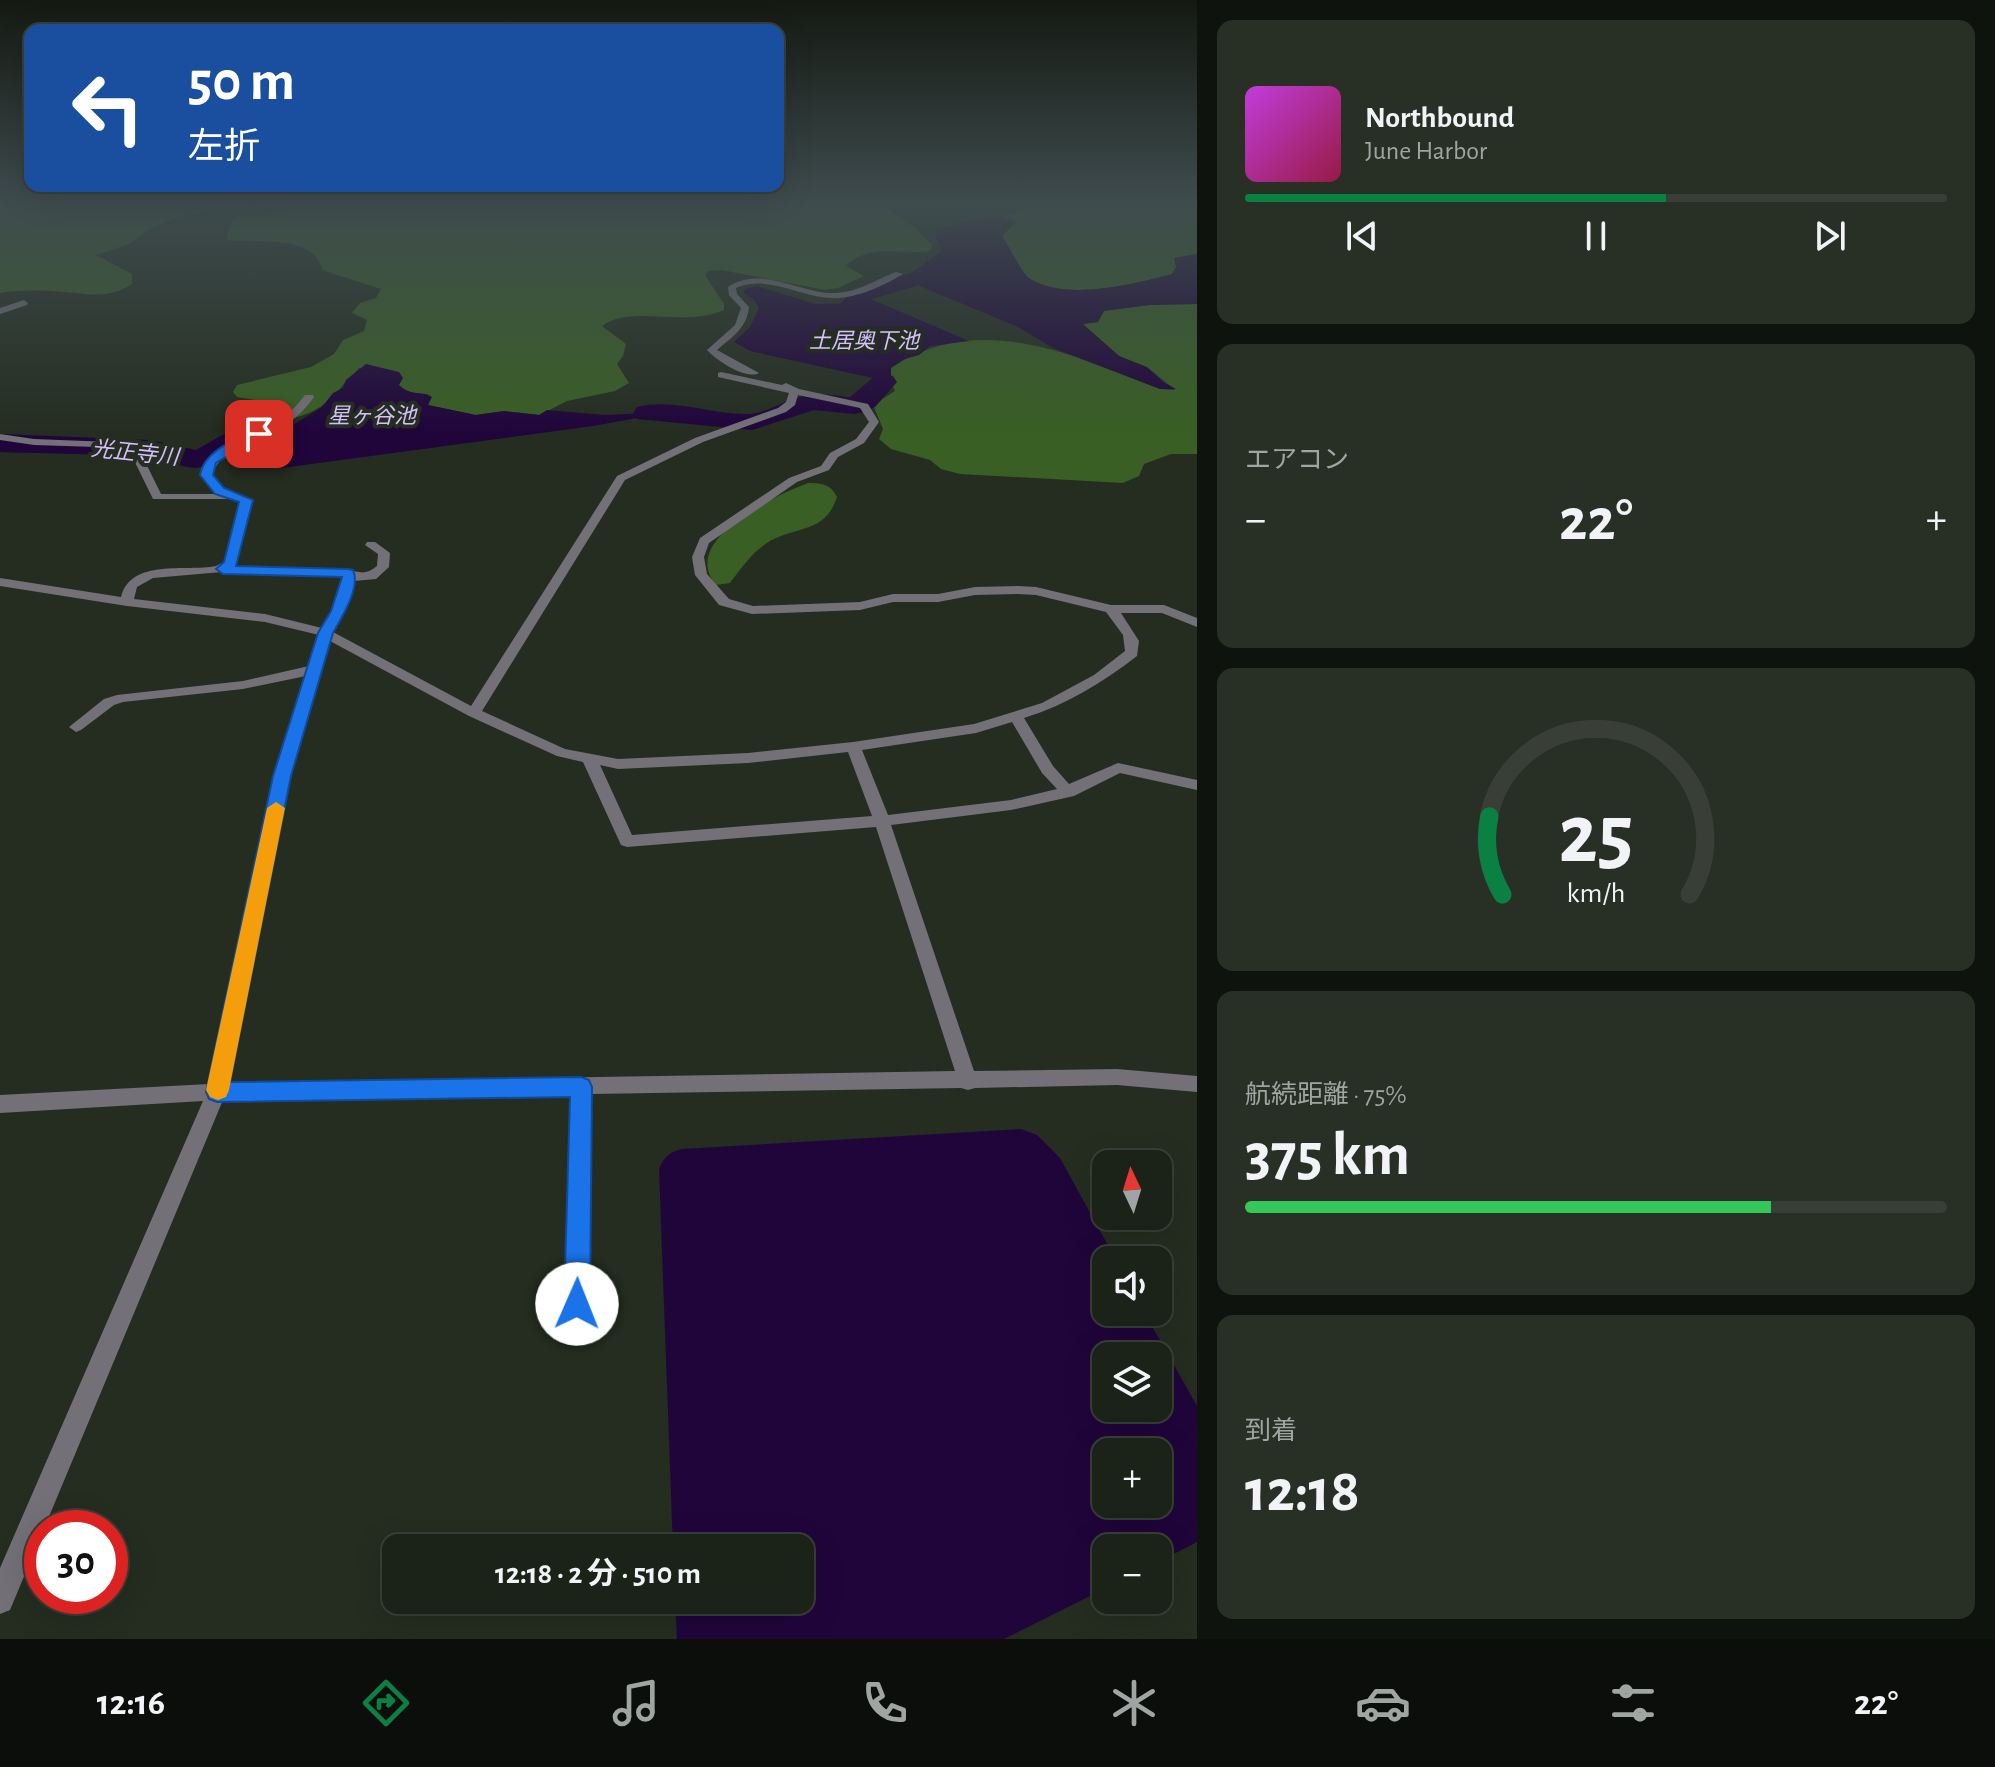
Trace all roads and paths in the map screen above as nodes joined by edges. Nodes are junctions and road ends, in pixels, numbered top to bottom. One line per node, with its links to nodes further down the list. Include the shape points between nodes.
1 (889, 278): 5 (street, via 837,296 758,282 732,287 745,307 744,320 714,347 714,354)
2 (0, 305): 3 (street, via 21,304)
3 (0, 311)
4 (721, 375): 5 (street)
5 (795, 390): 14 (street, via 858,404 874,422 860,441 834,455 825,468 793,480 704,541 698,567 724,602 769,610 1018,590); 18 (street, via 782,410 699,440 621,478)
6 (309, 397): 8 (street, via 275,427 242,440 211,461 206,475)
7 (0, 437): 8 (street, via 132,445 157,497)
8 (231, 497): 10 (street, via 246,503 230,564)
9 (371, 545): 11 (street, via 384,553 383,567 372,576)
10 (223, 569): 11 (street); 13 (street, via 141,578 132,585)
11 (349, 577): 16 (street)
12 (0, 582): 13 (street)
13 (127, 602): 16 (street, via 265,618)
14 (1111, 609): 15 (street, via 1164,609); 19 (street, via 1135,646 1132,653 1071,694)
15 (1197, 623)
16 (326, 633): 17 (street); 18 (street)
17 (315, 669): 20 (street, via 213,689 122,698); 29 (street, via 282,776)
18 (474, 713): 22 (street, via 542,745)
19 (1017, 718): 21 (street); 24 (street, via 1047,769)
20 (76, 727)
21 (853, 747): 22 (street, via 651,764); 25 (street)
22 (589, 759): 25 (street, via 627,841)
23 (1197, 785): 24 (street, via 1118,768)
24 (1068, 792): 25 (street)
25 (882, 821): 26 (street)
26 (968, 1082): 27 (street, via 1117,1077); 28 (street)
27 (1197, 1084)
28 (581, 1087): 29 (street); 31 (street)
29 (217, 1092): 30 (street); 32 (street)
30 (0, 1104)
31 (577, 1304)
32 (0, 1600)

